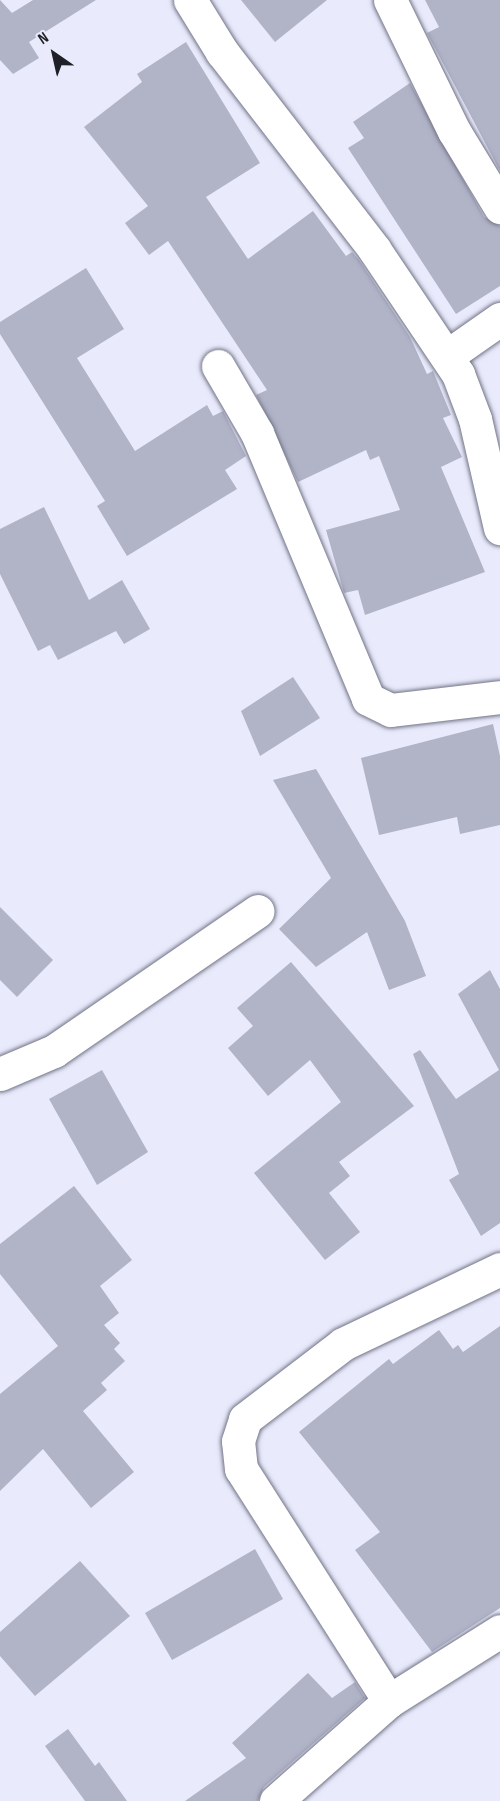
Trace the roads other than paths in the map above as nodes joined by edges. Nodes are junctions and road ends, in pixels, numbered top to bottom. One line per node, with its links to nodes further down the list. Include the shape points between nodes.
1 (190, 0): 5 (street, via 222,52 374,249)
2 (390, 0): 3 (street, via 454,131)
3 (500, 207)
4 (500, 319): 5 (street)
5 (447, 356): 7 (street, via 475,419)
6 (218, 366): 8 (street, via 257,433 368,699 391,710)
7 (500, 528)
8 (500, 697)
9 (258, 911): 10 (street, via 54,1051)
10 (0, 1074)
11 (500, 1269): 13 (street, via 343,1344 245,1419 238,1441 241,1469)
12 (500, 1632): 13 (street)
13 (389, 1701): 14 (street)
14 (276, 1801)

